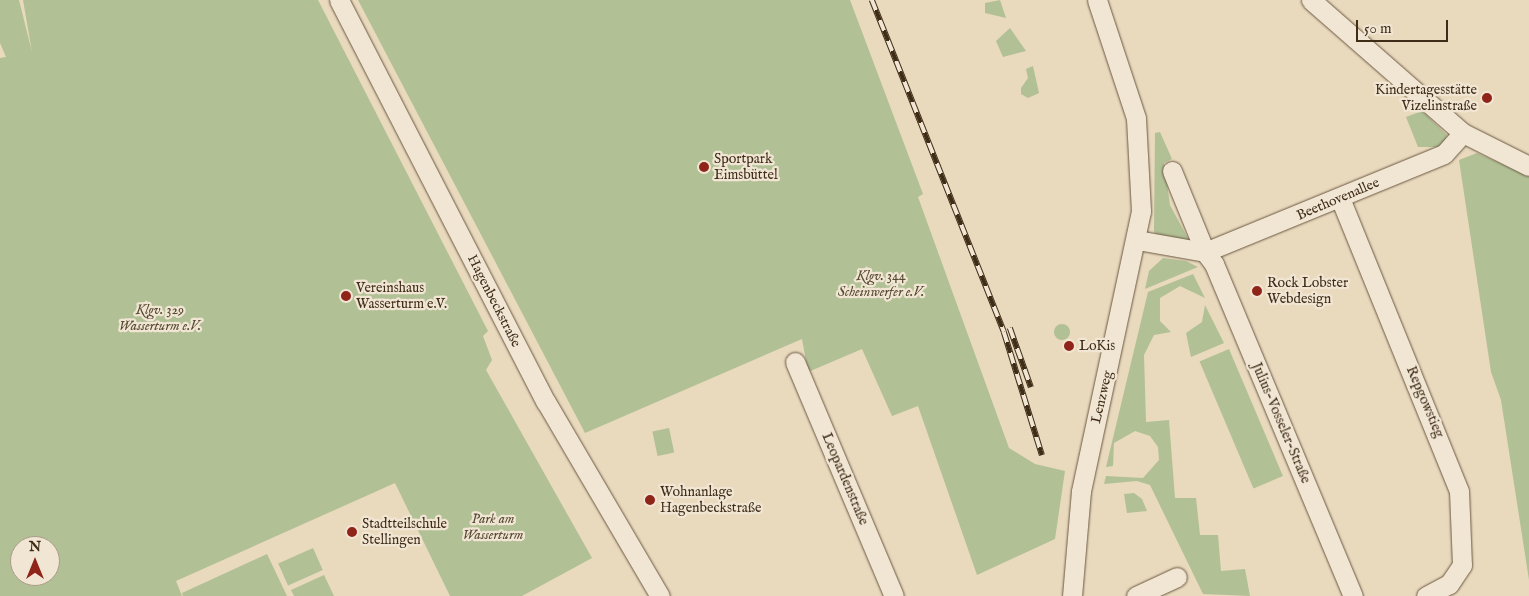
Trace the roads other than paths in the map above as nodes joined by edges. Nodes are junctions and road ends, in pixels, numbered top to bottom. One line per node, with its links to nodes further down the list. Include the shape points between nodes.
1 (338, 0): 12 (street, Hagenbeckstraße, via 546,402)
2 (1097, 0): 8 (street, Lenzweg, via 1128,86 1140,169)
3 (1311, 0): 4 (street)
4 (1463, 133): 5 (street); 7 (street, Beethovenallee, via 1444,154)
5 (1529, 166)
6 (1172, 171): 9 (street, Julius-Vosseler-Straße)
7 (1340, 198): 9 (street, Beethovenallee); 17 (street, Repgowstieg, via 1457,482 1462,565 1449,584)
8 (1137, 240): 9 (street); 14 (street, Lenzweg, via 1081,491)
9 (1205, 252): 16 (street, Julius-Vosseler-Straße)
10 (795, 362): 13 (street, Leopardenstraße)
11 (1177, 577): 15 (street)
12 (660, 596)
13 (894, 596)
14 (1072, 596)
15 (1136, 596)
16 (1353, 596)
17 (1426, 596)

